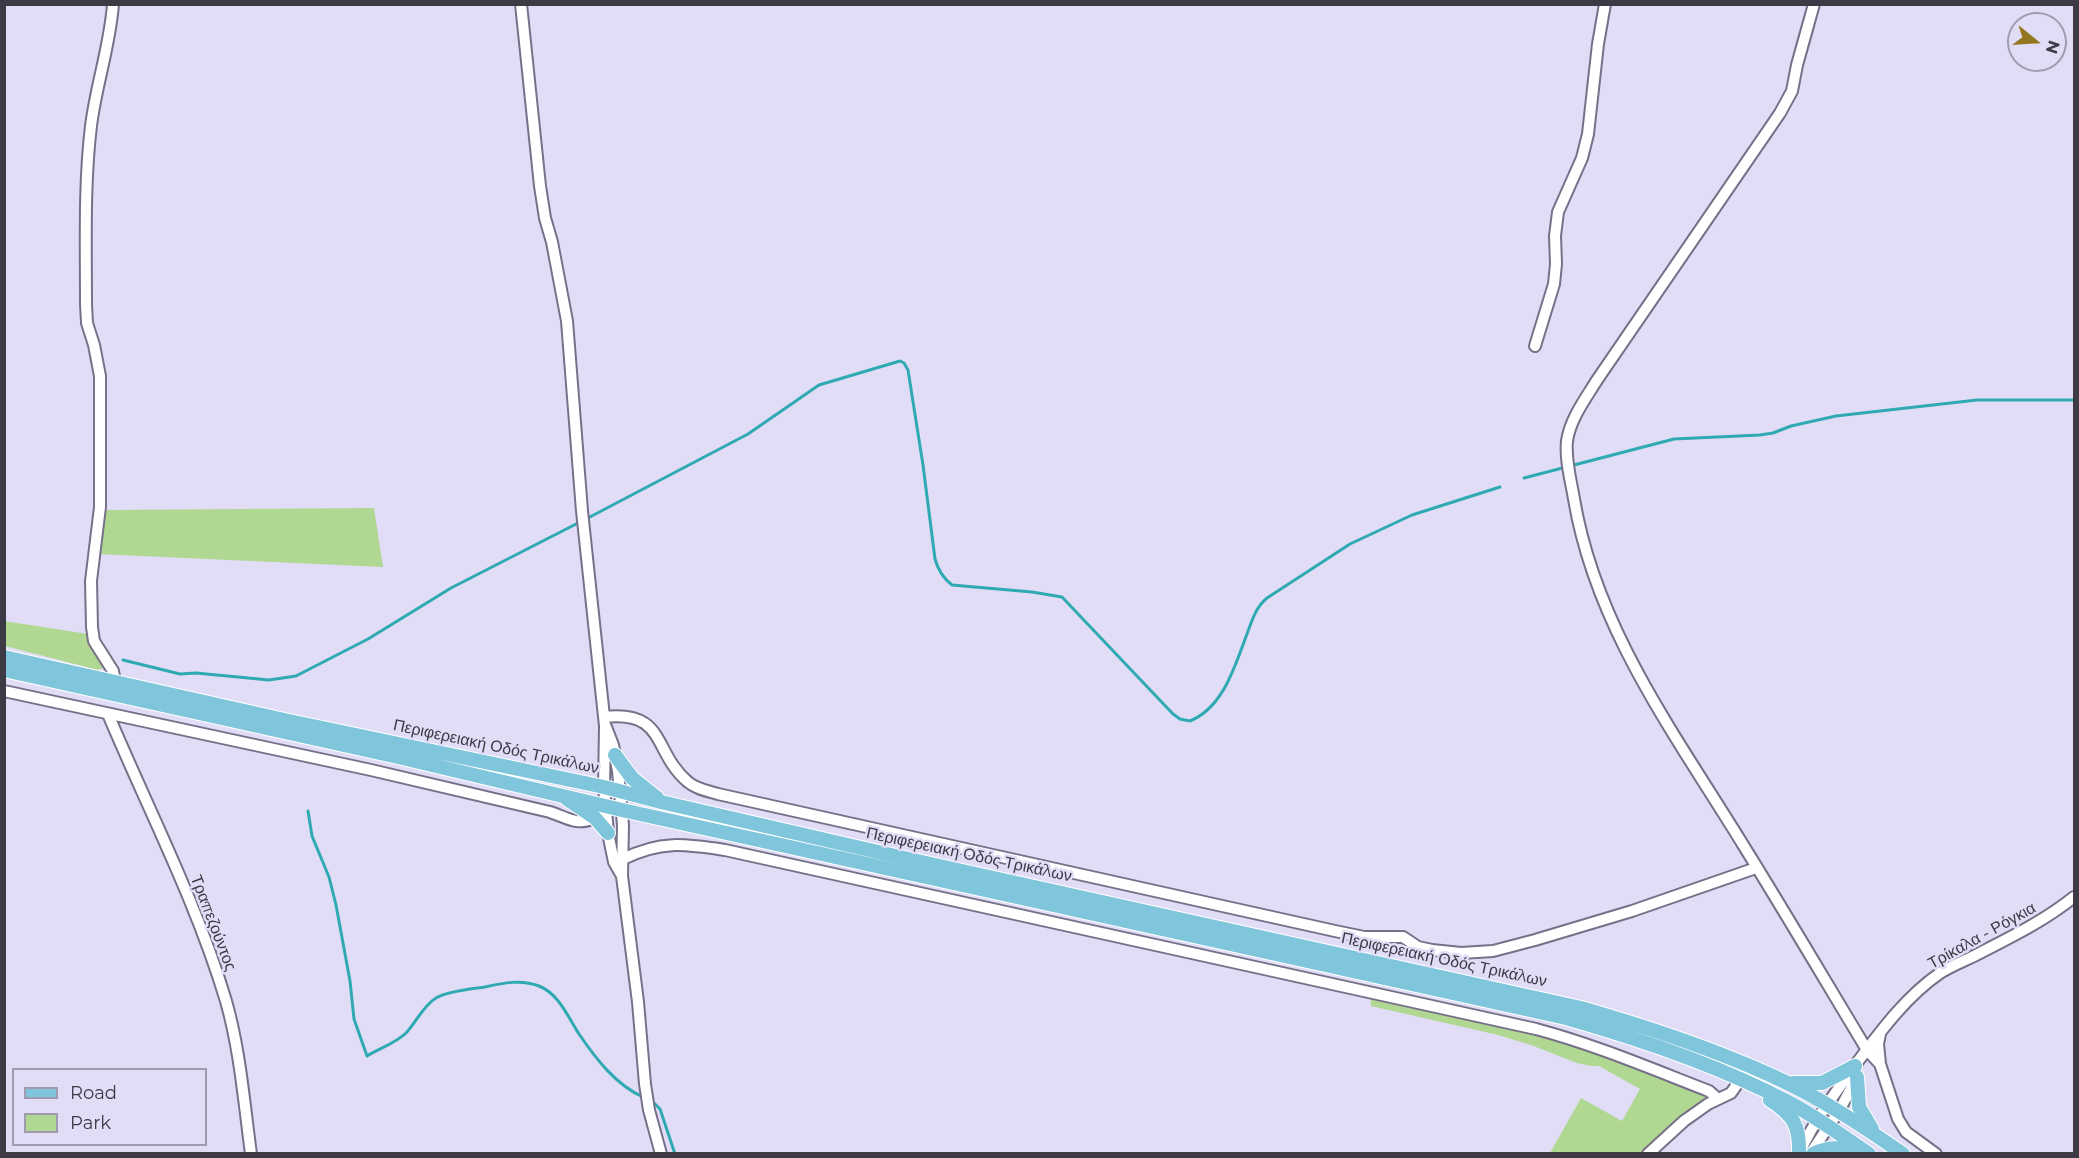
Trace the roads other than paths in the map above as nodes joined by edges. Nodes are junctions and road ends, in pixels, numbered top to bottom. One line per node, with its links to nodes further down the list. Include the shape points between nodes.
1 (113, 4): 8 (street, via 89,148 86,304 100,376 100,507 91,581 92,627 94,641)
2 (521, 4): 11 (street, via 540,186 567,321)
3 (1605, 4): 5 (street, via 1588,134 1582,158 1558,212 1554,284)
4 (1814, 4): 22 (street, via 1792,91 1780,113 1588,394 1568,440 1577,515 1591,565 1630,661)
5 (1535, 346)
6 (4, 657): 8 (main road, Περιφερειακή Οδός Τρικάλων)
7 (4, 670): 15 (main road, Περιφερειακή Οδός Τρικάλων)
8 (115, 681): 13 (main road, Περιφερειακή Οδός Τρικάλων)
9 (4, 691): 10 (street)
10 (108, 714): 19 (street, via 402,777 578,822); 35 (street, Τραπεζούντος, via 177,870 221,986 235,1041)
11 (604, 722): 12 (street); 13 (street); 22 (street, via 620,715 639,719 656,733 669,759 689,783 718,794 1335,931 1364,937 1403,937 1432,950 1482,952 1511,947)
12 (615, 755): 14 (street); 16 (main road, via 632,778)
13 (604, 787): 14 (main road, Περιφερειακή Οδός Τρικάλων); 17 (street)
14 (620, 790): 16 (main road, Περιφερειακή Οδός Τρικάλων); 18 (street)
15 (560, 795): 17 (main road, Περιφερειακή Οδός Τρικάλων); 19 (main road)
16 (661, 802): 29 (main road, Περιφερειακή Οδός Τρικάλων, via 1548,1000 1635,1024)
17 (606, 805): 18 (main road, Περιφερειακή Οδός Τρικάλων); 20 (street)
18 (622, 810): 21 (street); 28 (main road, Περιφερειακή Οδός Τρικάλων, via 1537,1010 1651,1044)
19 (595, 818): 20 (main road)
20 (608, 833): 23 (street, via 614,862)
21 (623, 859): 23 (street); 30 (street, via 653,847 725,850 1007,911 1536,1029 1598,1047 1709,1091)
22 (1756, 868): 26 (street)
23 (622, 876): 36 (street, via 645,1084)
24 (2074, 897): 25 (street, Τρίκαλα - Ρόγκια, via 2027,929 1941,973)
25 (1881, 1030): 26 (street, Τρίκαλα - Ρόγκια); 27 (street)
26 (1860, 1063): 27 (street); 29 (main road, via 1822,1083); 31 (street, Τρίκαλα - Ρόγκια); 33 (main road, via 1859,1107)
27 (1880, 1064): 41 (street, via 1902,1126)
28 (1743, 1082): 30 (street); 32 (main road, Περιφερειακή Οδός Τρικάλων); 38 (main road, via 1793,1120)
29 (1784, 1082): 31 (main road, Περιφερειακή Οδός Τρικάλων)
30 (1718, 1099): 37 (street, via 1684,1121)
31 (1833, 1108): 32 (street, Τρίκαλα - Ρόγκια); 33 (main road, Περιφερειακή Οδός Τρικάλων)
32 (1824, 1122): 34 (main road, Περιφερειακή Οδός Τρικάλων); 38 (street, Τρίκαλα - Ρόγκια); 39 (street, Τρίκαλα - Ρόγκια)
33 (1877, 1136): 40 (main road, Περιφερειακή Οδός Τρικάλων)
34 (1867, 1152): 39 (main road, via 1836,1147)
35 (251, 1154)
36 (661, 1154)
37 (1648, 1154)
38 (1799, 1154)
39 (1811, 1154)
40 (1903, 1154)
41 (1936, 1154)

